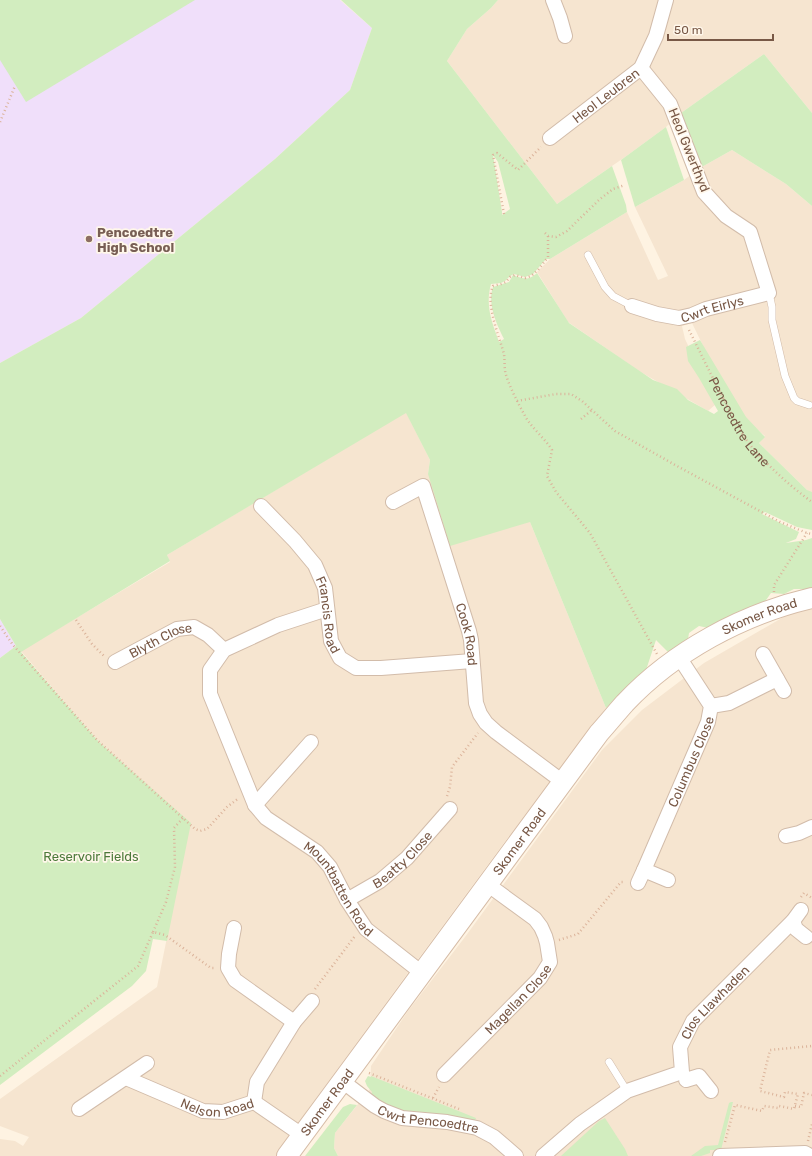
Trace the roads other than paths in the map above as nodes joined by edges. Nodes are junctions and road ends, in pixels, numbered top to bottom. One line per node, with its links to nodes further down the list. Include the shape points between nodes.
1 (553, 0): 3 (street)
2 (666, 0): 4 (street, Heol Leubren, via 656,36)
3 (566, 36)
4 (641, 68): 5 (street, Heol Leubren); 7 (street, Heol Gwerthyd, via 670,104 704,192 726,216 750,232)
5 (550, 138)
6 (588, 255): 8 (lane, via 605,287 613,296)
7 (769, 293): 8 (street, Cwrt Eirlys, via 679,318); 9 (lane, via 784,376 794,398)
8 (632, 306)
9 (809, 405)
10 (393, 502): 16 (street, Cook Road, via 423,486 469,631)
11 (260, 506): 13 (street, Francis Road, via 315,565 325,588)
12 (812, 598): 18 (street, Skomer Road, via 772,609 735,624)
13 (327, 609): 14 (street, via 278,625); 16 (street, Francis Road, via 331,641 340,658 356,668)
14 (224, 650): 17 (street, Blyth Close, via 208,635 194,627 177,629); 22 (street, Mountbatten Road, via 210,670 210,694)
15 (763, 654): 19 (street, via 781,685 729,703)
16 (472, 661): 21 (street, Cook Road, via 476,703 486,723)
17 (115, 662)
18 (672, 662): 19 (street, Columbus Close); 21 (street, Skomer Road, via 616,712)
19 (711, 706): 26 (street, Columbus Close, via 708,722)
20 (311, 742): 22 (street)
21 (563, 782): 28 (street, Skomer Road)
22 (255, 805): 30 (street, Mountbatten Road, via 266,818 317,852 330,867)
23 (450, 809): 30 (street, Beatty Close, via 407,858 380,880)
24 (812, 828): 25 (street)
25 (786, 836)
26 (644, 870): 27 (street); 29 (street, Columbus Close)
27 (668, 880)
28 (487, 884): 33 (street, Skomer Road); 38 (street, Magellan Close, via 541,927 550,962 540,978)
29 (638, 884)
30 (347, 900): 33 (street, Mountbatten Road, via 366,929)
31 (234, 928): 35 (street, via 228,968 235,980)
32 (806, 937): 41 (street, Clos Llawhaden, via 796,929 797,915 693,1021 680,1047)
33 (422, 973): 40 (street, Skomer Road)
34 (312, 1000): 35 (street)
35 (294, 1022): 44 (street, via 256,1082)
36 (609, 1062): 43 (lane)
37 (147, 1063): 39 (street)
38 (444, 1075)
39 (126, 1078): 44 (street, Nelson Road, via 203,1111 223,1112); 45 (street)
40 (342, 1081): 46 (street, Skomer Road); 49 (street, Cwrt Pencoedtre, via 375,1106 402,1118 477,1128 494,1137)
41 (686, 1081): 42 (street, via 699,1076); 43 (street)
42 (710, 1090)
43 (627, 1091): 50 (street, via 580,1124)
44 (254, 1102): 46 (street, Nelson Road)
45 (79, 1109)
46 (302, 1135): 48 (street, Skomer Road)
47 (767, 1155): 51 (street); 52 (street, via 805,1153)
48 (287, 1156)
49 (516, 1156)
50 (543, 1156)
51 (721, 1156)
52 (810, 1156)

